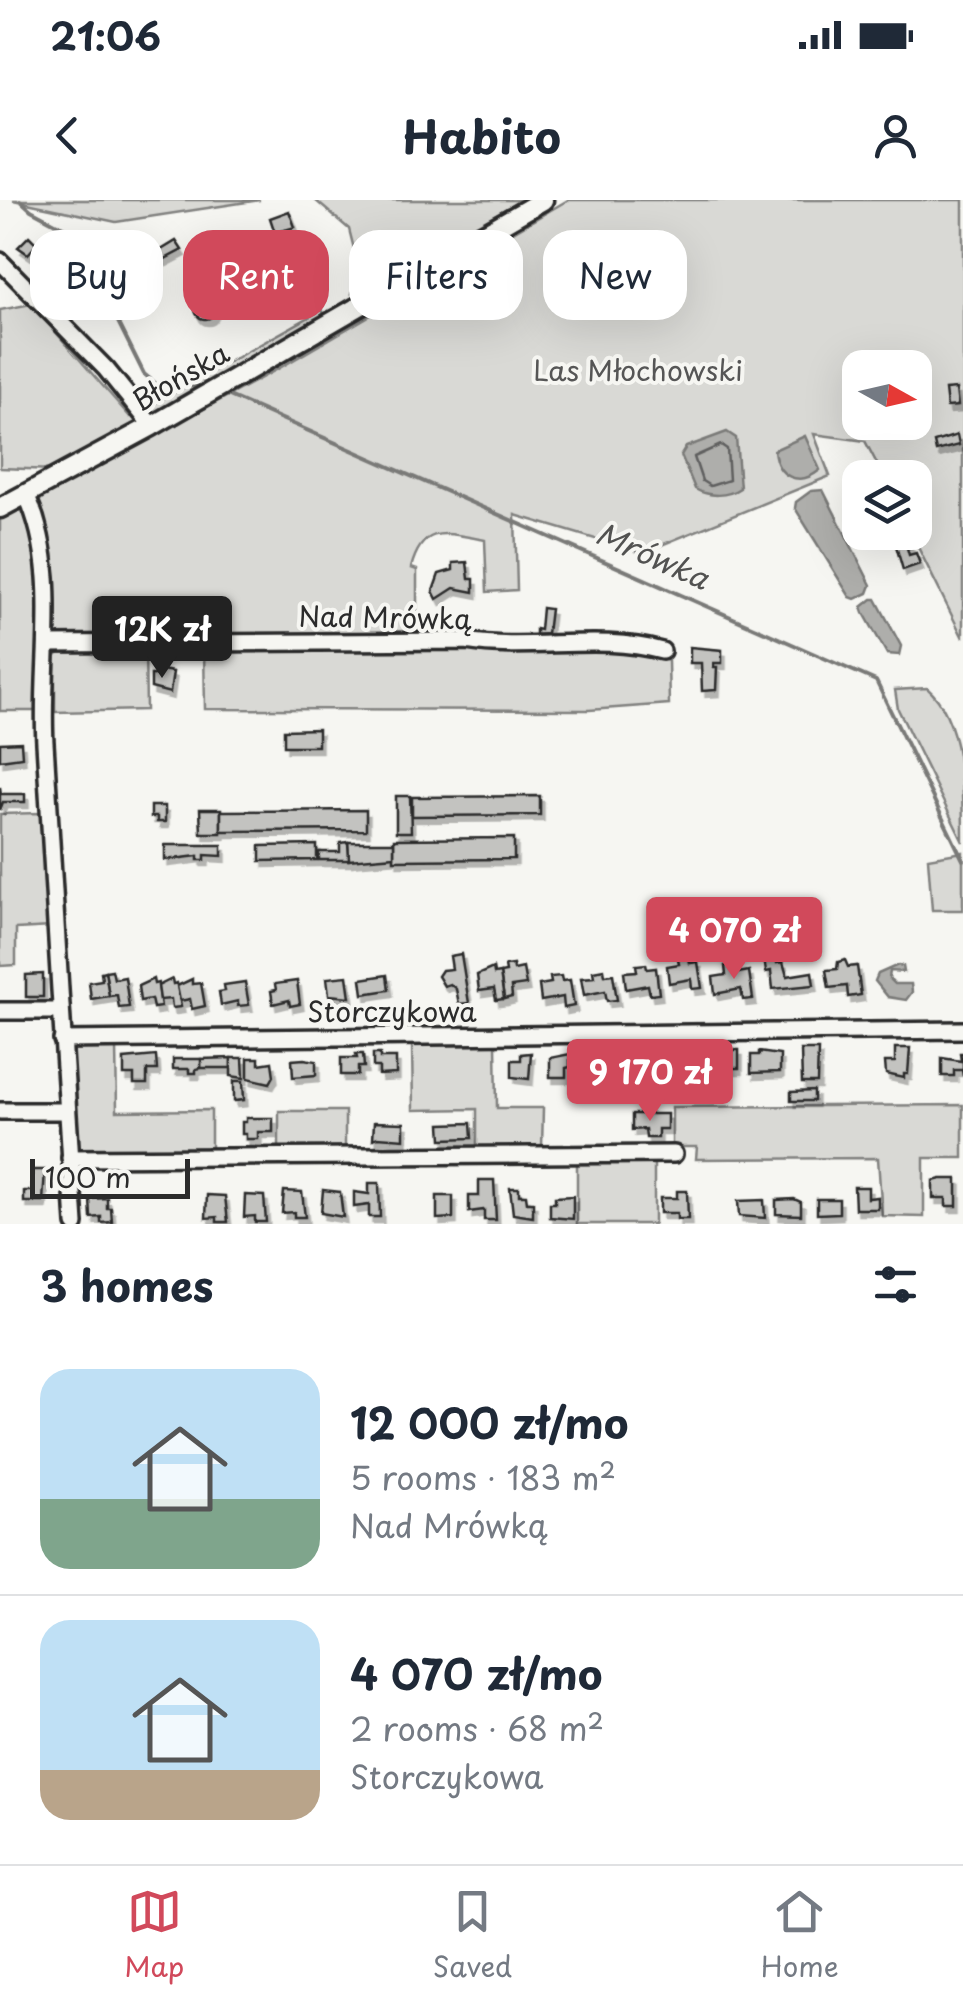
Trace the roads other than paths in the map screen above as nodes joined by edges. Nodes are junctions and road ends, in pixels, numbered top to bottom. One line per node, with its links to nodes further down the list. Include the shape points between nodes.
1 (543, 200): 3 (main road, Błońska)
2 (0, 262): 3 (street, via 106,369)
3 (152, 426): 4 (main road, Błońska)
4 (26, 494): 5 (main road, Błońska); 6 (street, via 42,539)
5 (0, 508)
6 (47, 644): 7 (street, Nad Mrówką, via 466,641 636,644); 9 (street, via 45,740)
7 (662, 651)
8 (0, 1011): 9 (street)
9 (61, 1011): 11 (street)
10 (963, 1030): 11 (street, Storczykowa)
11 (62, 1040): 13 (street)
12 (0, 1111): 13 (street)
13 (66, 1111): 15 (street)
14 (674, 1154): 15 (street)
15 (70, 1158): 16 (street)
16 (76, 1224)

